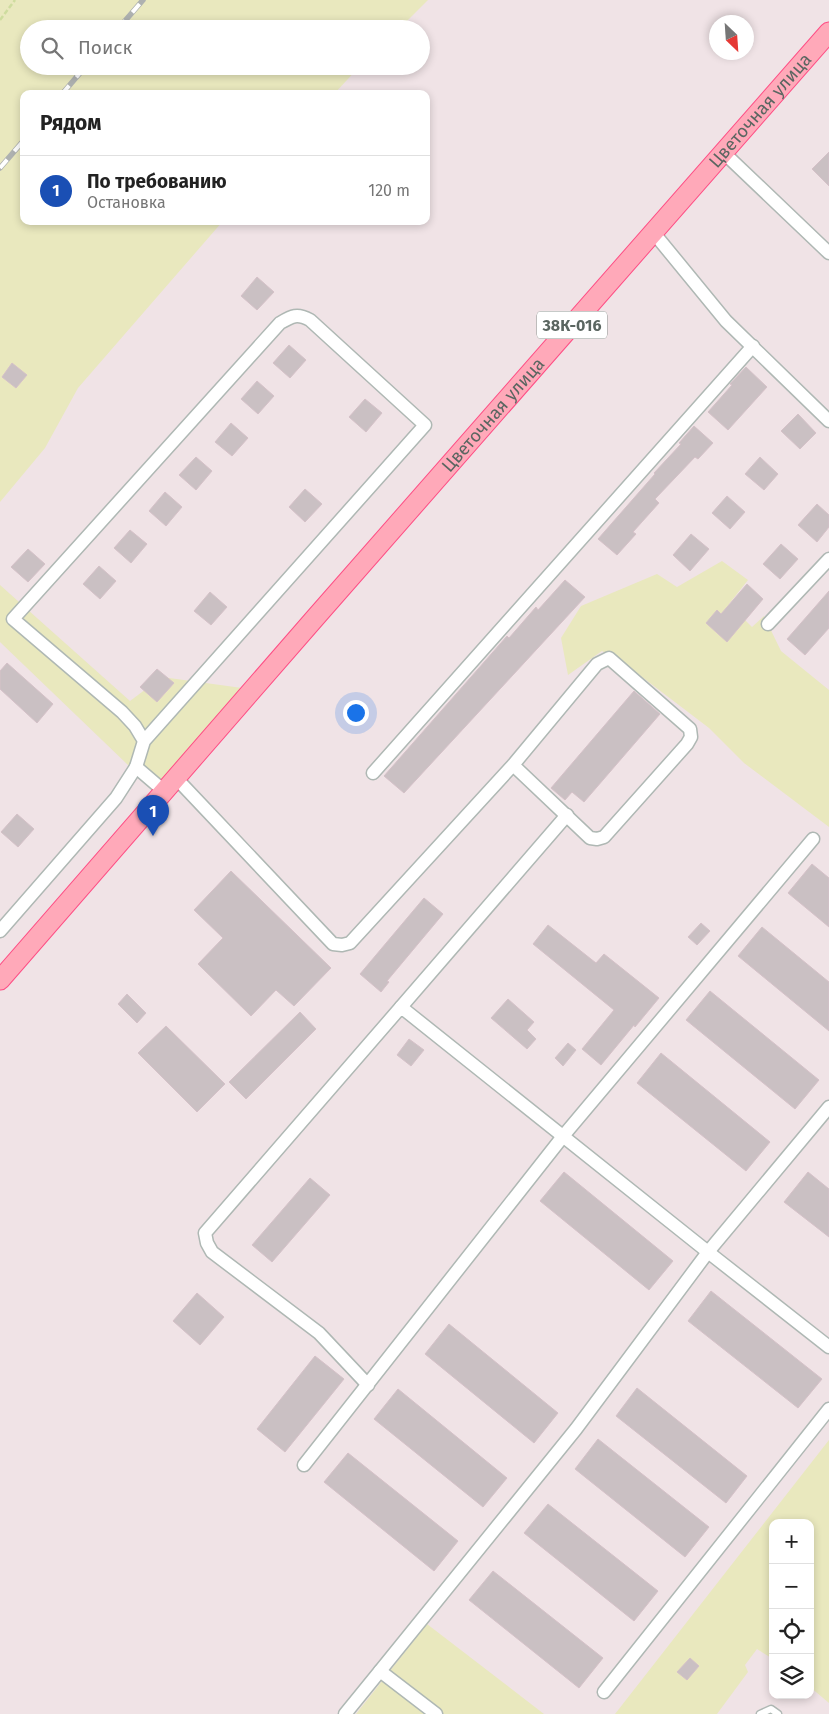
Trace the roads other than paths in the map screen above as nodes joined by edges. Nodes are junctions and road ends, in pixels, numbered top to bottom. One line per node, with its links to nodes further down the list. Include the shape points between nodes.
1 (829, 32): 2 (main road, Цветочная улица / 38К-016)
2 (723, 152): 3 (main road, Цветочная улица / 38К-016); 4 (street)
3 (653, 232): 5 (street, via 726,320); 13 (main road, Цветочная улица / 38К-016)
4 (829, 253)
5 (753, 346): 6 (street); 12 (street)
6 (829, 421)
7 (829, 559): 8 (street)
8 (768, 624)
9 (144, 741): 9 (street, via 122,712 13,619 280,323 290,316 302,316 425,425); 11 (street)
10 (513, 765): 13 (street, via 350,943 342,945 333,944); 14 (street); 14 (street, via 597,664 609,658 690,729 691,737 687,744 604,837 590,838)
11 (136, 768): 13 (street); 16 (street, via 116,798)
12 (372, 773)
13 (170, 784): 17 (main road, 38К-016)
14 (567, 815): 18 (street)
15 (813, 839): 20 (street)
16 (0, 931)
17 (0, 980)
18 (401, 1007): 20 (street); 23 (street, via 206,1233 212,1252 319,1333)
19 (829, 1107): 21 (street)
20 (564, 1135): 21 (street); 23 (street)
21 (708, 1252): 22 (street); 26 (street, via 576,1429)
22 (829, 1347)
23 (368, 1385): 25 (street)
24 (829, 1409): 27 (street)
25 (304, 1465)
26 (380, 1671): 28 (street); 29 (street)
27 (604, 1692)
28 (345, 1714)
29 (436, 1714)
30 (760, 1714): 31 (lane, via 771,1709)
31 (778, 1714)

